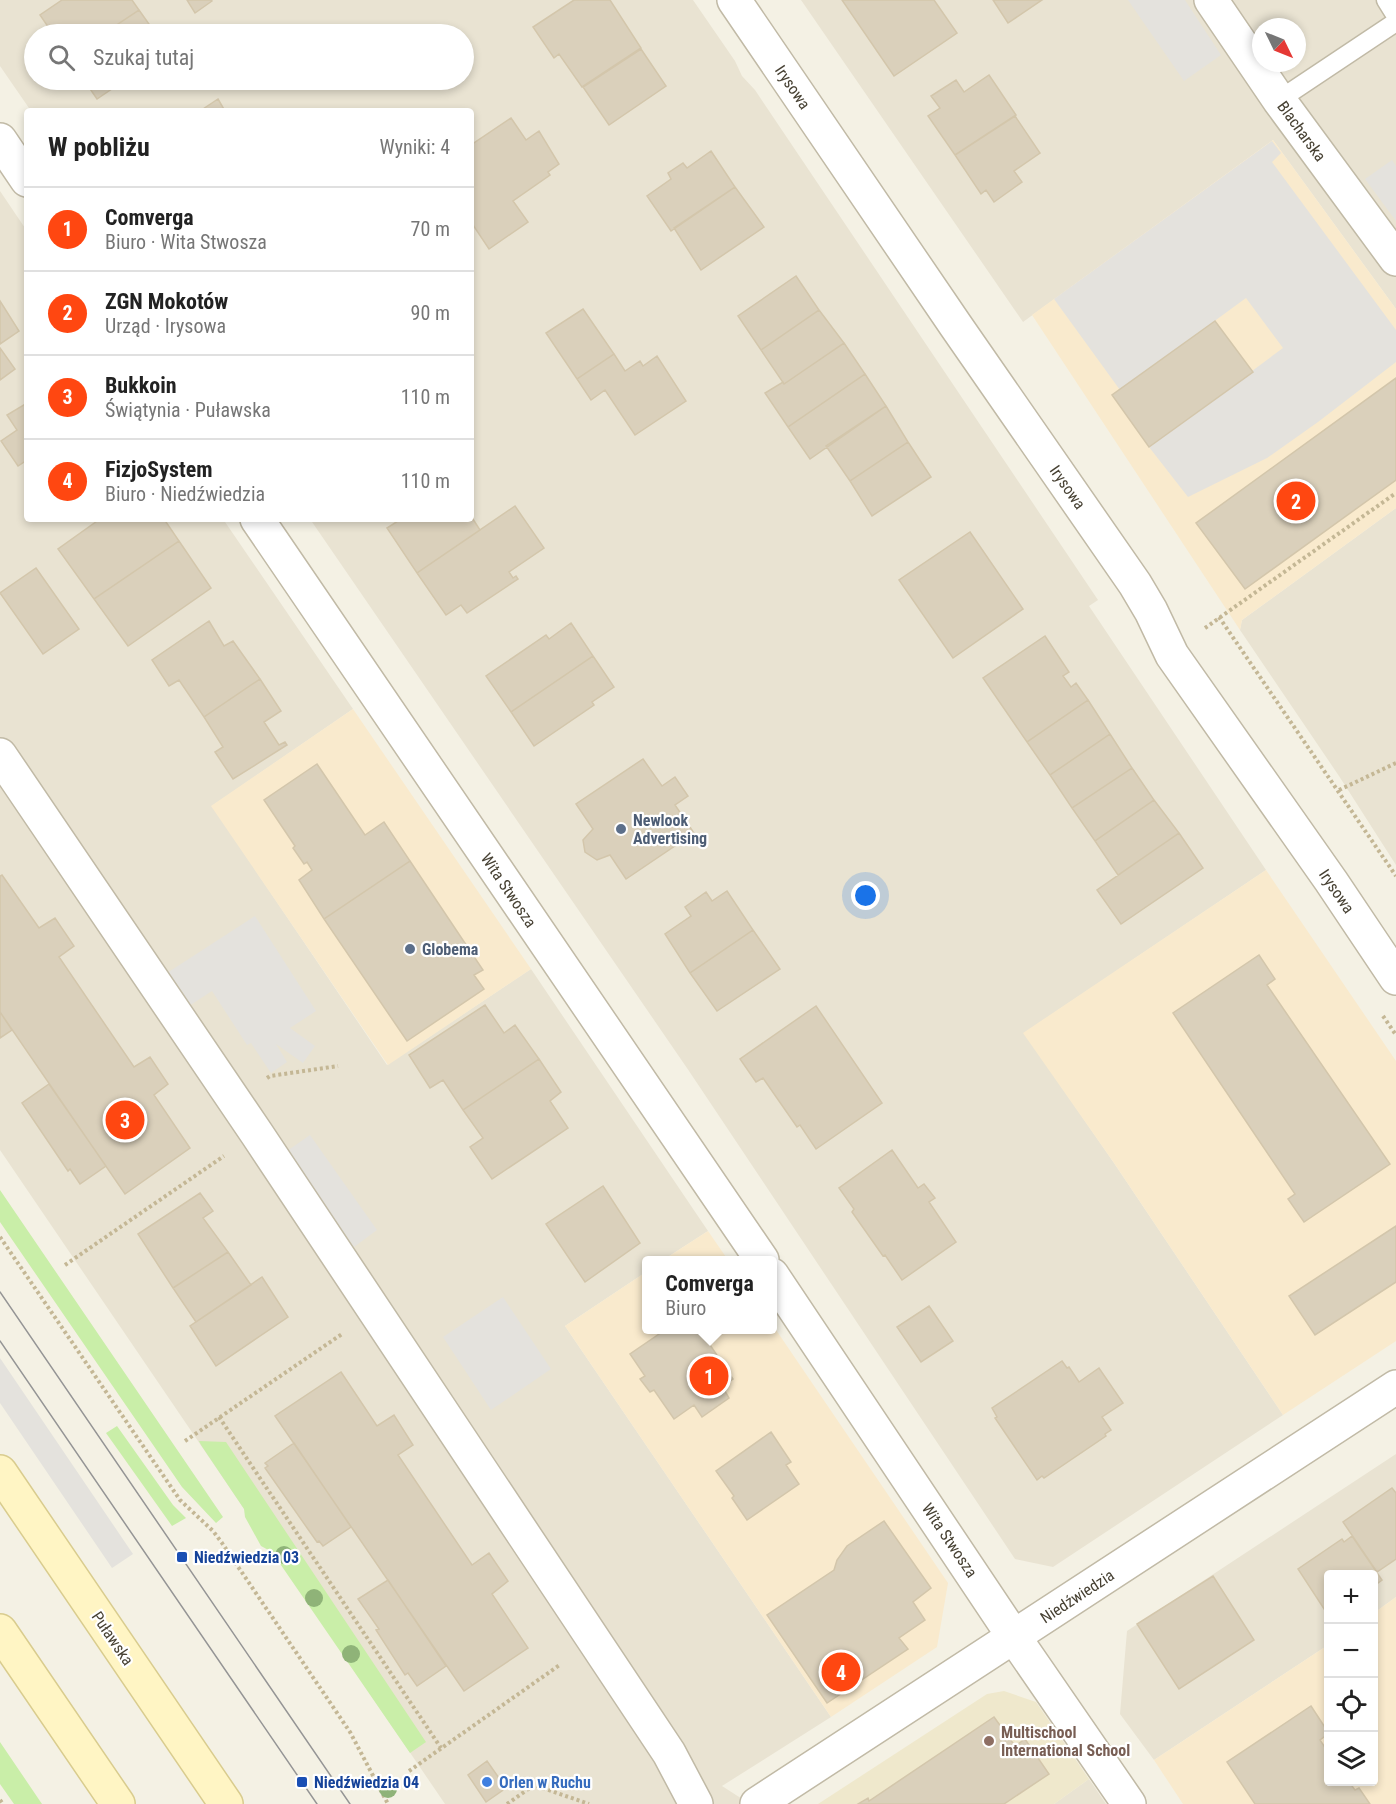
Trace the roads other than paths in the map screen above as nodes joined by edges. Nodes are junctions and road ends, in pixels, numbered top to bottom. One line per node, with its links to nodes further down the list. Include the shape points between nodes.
1 (734, 0): 12 (street, Irysowa, via 1135,584 1172,655)
2 (1211, 0): 6 (street, Blacharska)
3 (1386, 0): 4 (lane)
4 (1396, 16)
5 (1396, 22): 6 (lane)
6 (1279, 100): 9 (street, Blacharska)
7 (0, 140): 8 (street)
8 (24, 176)
9 (1396, 259)
10 (259, 522): 13 (street, Wita Stwosza)
11 (0, 755): 21 (street, via 669,1753)
12 (1396, 978)
13 (759, 1256)
14 (777, 1282): 18 (street, Wita Stwosza)
15 (1396, 1387): 18 (street, Niedźwiedzia)
16 (0, 1472): 20 (main road, Puławska)
17 (0, 1631): 19 (main road)
18 (1014, 1637): 22 (street, Niedźwiedzia); 23 (street, Wita Stwosza)
19 (118, 1804)
20 (226, 1804)
21 (696, 1804)
22 (757, 1804)
23 (1129, 1804)

